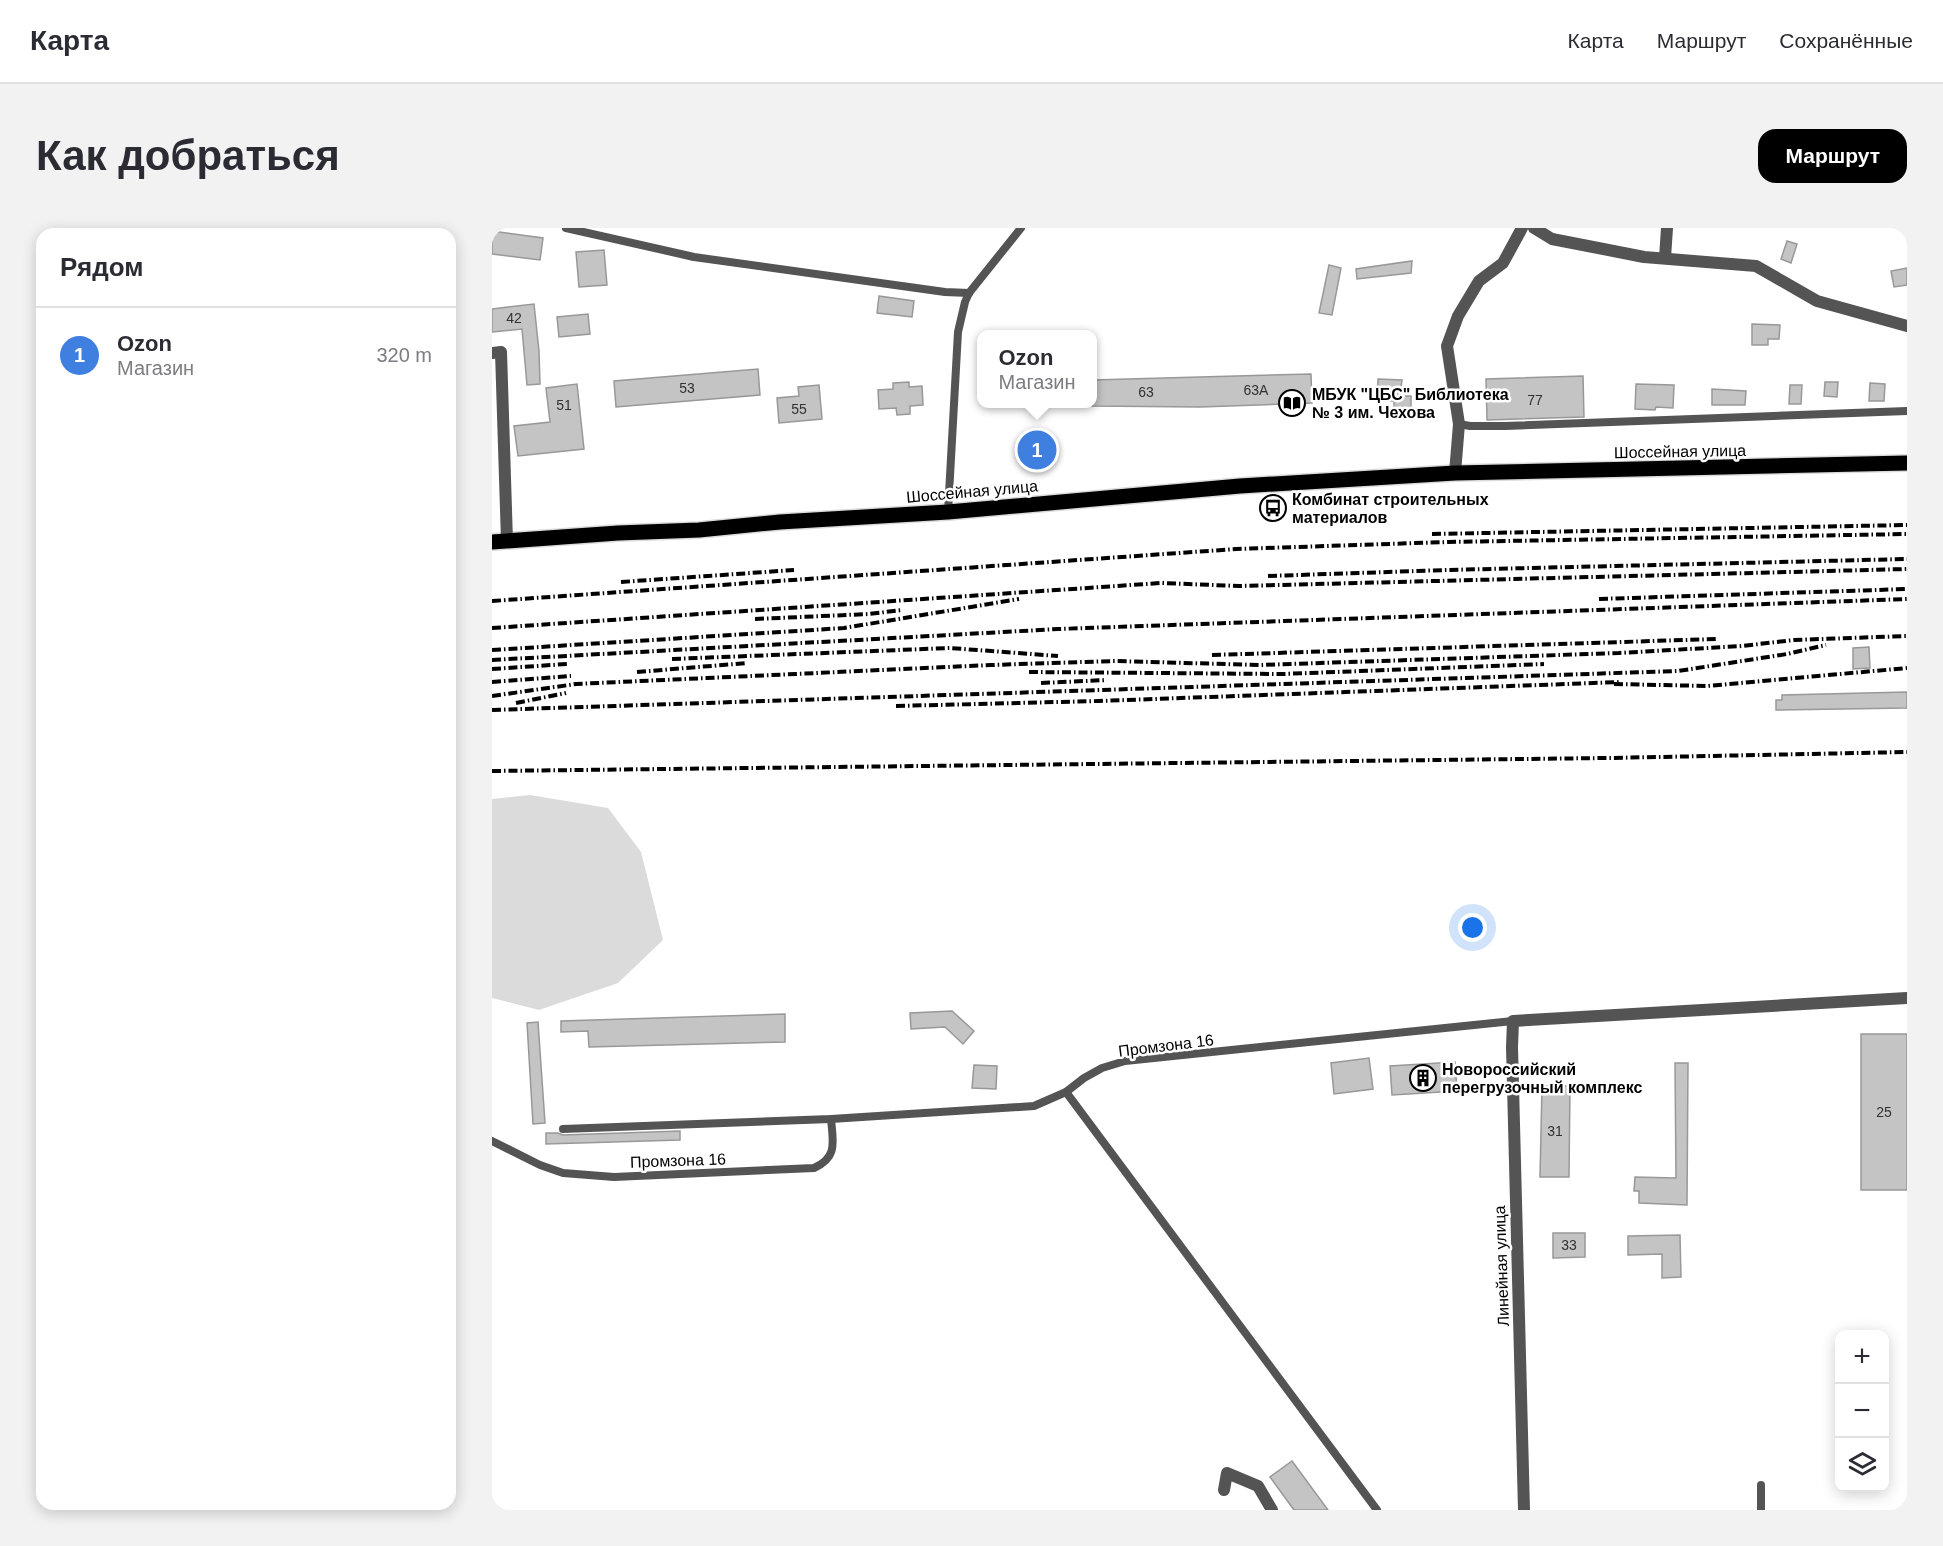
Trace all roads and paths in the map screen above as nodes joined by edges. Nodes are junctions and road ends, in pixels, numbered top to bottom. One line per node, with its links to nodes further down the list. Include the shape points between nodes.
1 (566, 228): 7 (lane, via 694,256)
2 (1021, 228): 7 (lane)
3 (1522, 228): 11 (street, via 1503,263 1479,281 1458,316 1448,346)
4 (1534, 228): 6 (street, via 1552,239)
5 (1667, 228): 6 (street)
6 (1665, 258): 8 (street, via 1756,266 1818,301)
7 (969, 293): 14 (lane, via 958,332)
8 (1907, 326)
9 (492, 353): 15 (street, via 501,352)
10 (1907, 411): 11 (lane, via 1505,426)
11 (1459, 424): 13 (street)
12 (1907, 463): 13 (main road, Шоссейная улица)
13 (1455, 473): 14 (main road, Шоссейная улица, via 1240,486)
14 (948, 512): 15 (main road, Шоссейная улица)
15 (500, 541)
16 (1907, 998): 17 (street)
17 (1513, 1021): 18 (lane, Промзона 16, via 1125,1061 1102,1068); 26 (street, Линейная улица)
18 (1066, 1092): 19 (lane, Промзона 16, via 1034,1106); 25 (lane)
19 (831, 1119): 20 (lane, Промзона 16); 21 (lane, Промзона 16, via 831,1154 814,1168 614,1176 563,1173)
20 (563, 1129)
21 (492, 1142)
22 (1761, 1485): 27 (lane)
23 (1224, 1490): 24 (street, via 1227,1473 1258,1486)
24 (1272, 1510)
25 (1377, 1510)
26 (1524, 1510)
27 (1761, 1510)

